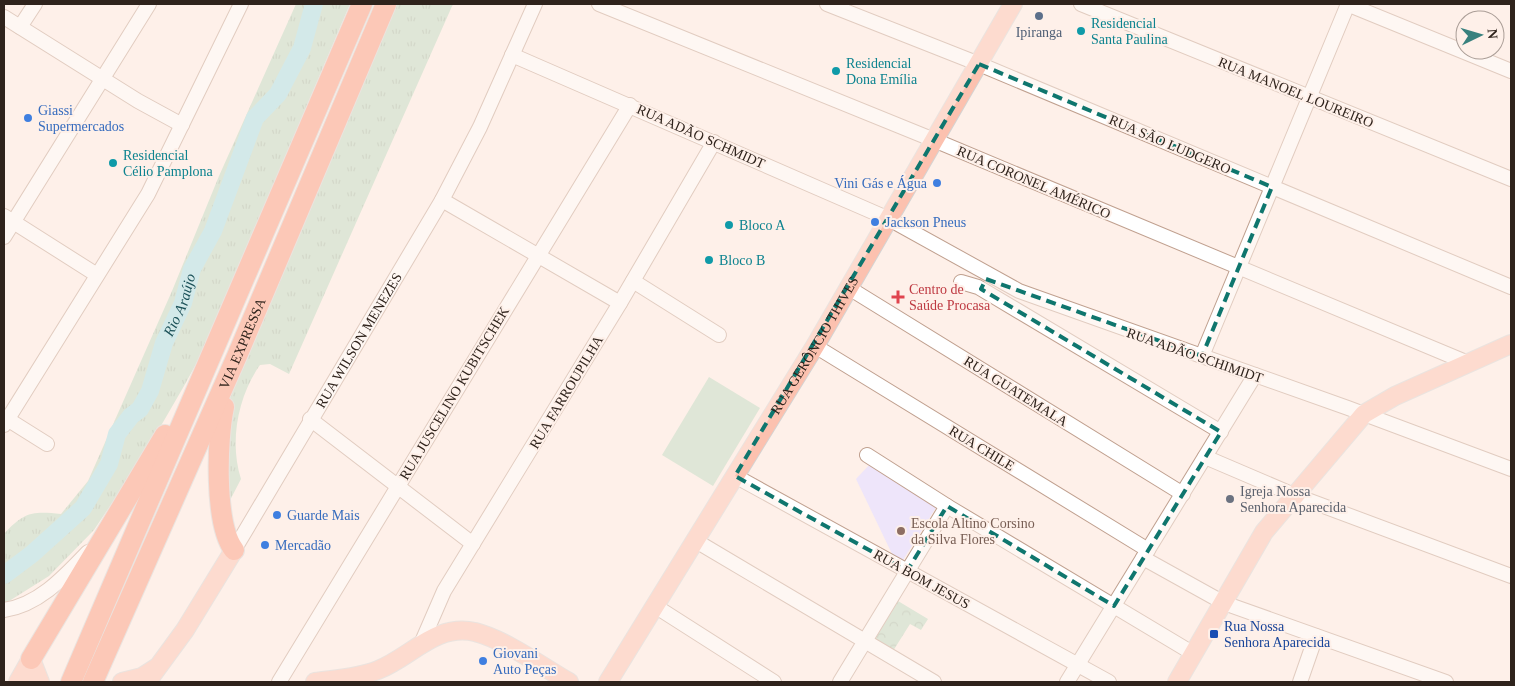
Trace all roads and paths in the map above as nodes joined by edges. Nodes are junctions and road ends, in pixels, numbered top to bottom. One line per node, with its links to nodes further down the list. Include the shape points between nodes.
1 (35, 4): 13 (street)
2 (149, 4): 17 (street)
3 (241, 4): 20 (street)
4 (360, 4): 45 (highway, VIA EXPRESSA)
5 (386, 4): 42 (highway, VIA EXPRESSA)
6 (535, 4): 14 (street, RUA WILSON MENEZES)
7 (598, 4): 21 (street, RUA CORONEL AMÉRICO)
8 (827, 4): 15 (street, RUA SÃO LUDGERO)
9 (1014, 4): 15 (main road, RUA GERÔNCIO THIVES)
10 (1081, 4): 18 (street, RUA MANOEL LOUREIRO)
11 (1348, 4): 16 (street); 18 (street)
12 (4, 17): 13 (street)
13 (20, 27): 17 (street)
14 (512, 55): 19 (street, RUA ADÃO SCHMIDT); 25 (street, RUA WILSON MENEZES)
15 (978, 64): 21 (main road, RUA GERÔNCIO THIVES); 24 (street, RUA SÃO LUDGERO)
16 (1511, 71)
17 (103, 79): 20 (street); 26 (street)
18 (1309, 97): 23 (street, RUA MANOEL LOUREIRO); 24 (street)
19 (630, 105): 22 (street, RUA ADÃO SCHMIDT); 29 (street, RUA JUSCELINO KUBITSCHEK)
20 (182, 125): 31 (street, via 148,194)
21 (934, 140): 27 (main road, RUA GERÔNCIO THIVES); 30 (street, RUA CORONEL AMÉRICO)
22 (714, 142): 27 (street, RUA ADÃO SCHMIDT); 32 (street, RUA FARROUPILHA)
23 (1511, 179)
24 (1272, 187): 30 (street); 34 (street, RUA SÃO LUDGERO)
25 (442, 200): 29 (street); 48 (street, RUA WILSON MENEZES)
26 (8, 219): 28 (street); 31 (street)
27 (889, 219): 35 (main road, RUA GERÔNCIO THIVES); 36 (street, RUA ADÃO SCHIMIDT)
28 (4, 237)
29 (538, 255): 37 (street); 56 (street, RUA JUSCELINO KUBITSCHEK)
30 (1239, 267): 43 (street); 44 (street, RUA CORONEL AMÉRICO)
31 (97, 275): 49 (street)
32 (633, 281): 37 (street, RUA FARROUPILHA); 39 (street)
33 (961, 282): 38 (street, via 978,287)
34 (1511, 287)
35 (849, 288): 40 (main road, RUA GERÔNCIO THIVES); 57 (street, RUA GUATEMALA)
36 (1019, 291): 38 (street); 43 (street, RUA ADÃO SCHIMIDT)
37 (620, 303): 62 (street, RUA FARROUPILHA)
38 (1011, 307): 50 (street)
39 (718, 335)
40 (815, 346): 55 (main road, RUA GERÔNCIO THIVES); 64 (street, RUA CHILE)
41 (1507, 349): 44 (main road)
42 (237, 356): 63 (highway, via 219,431 218,449 223,512 228,540); 81 (highway, VIA EXPRESSA)
43 (1202, 356): 46 (street, RUA ADÃO SCHIMIDT)
44 (1468, 363): 47 (main road, via 1395,396)
45 (203, 374): 60 (highway); 80 (highway, VIA EXPRESSA)
46 (1255, 375): 47 (street, RUA ADÃO SCHIMIDT); 50 (street)
47 (1364, 414): 54 (street, RUA ADÃO SCHIMIDT); 58 (main road)
48 (310, 419): 56 (street); 63 (street, RUA WILSON MENEZES)
49 (5, 420): 51 (street)
50 (1221, 432): 53 (street)
51 (47, 444)
52 (867, 455): 59 (street)
53 (1205, 457): 57 (street); 58 (street)
54 (1511, 469)
55 (735, 476): 61 (main road, RUA GERÔNCIO THIVES); 65 (street, RUA BOM JESUS)
56 (398, 486): 62 (street); 85 (street, RUA JUSCELINO KUBITSCHEK)
57 (1183, 494): 64 (street)
58 (1294, 495): 66 (street); 67 (main road, via 1264,532)
59 (947, 506): 65 (street); 69 (street)
60 (101, 539): 70 (street, via 49,589 30,602); 75 (highway)
61 (696, 541): 68 (main road, RUA GERÔNCIO THIVES); 72 (street)
62 (473, 544): 73 (street, RUA FARROUPILHA, via 444,592)
63 (234, 550): 76 (main road, RUA WILSON MENEZES)
64 (1146, 554): 67 (street, RUA CHILE); 69 (street)
65 (907, 571): 72 (street); 77 (street, RUA BOM JESUS)
66 (1511, 576)
67 (1224, 602): 71 (street, RUA CHILE); 74 (main road)
68 (655, 606): 88 (main road, RUA GERÔNCIO THIVES); 89 (street)
69 (1114, 606): 74 (street); 77 (street)
70 (4, 610)
71 (1316, 636): 95 (street); 96 (street, RUA CHILE)
72 (865, 641): 90 (street); 91 (street)
73 (421, 644): 86 (main road, via 369,673); 87 (main road, via 451,631 473,632 499,642)
74 (1194, 654): 94 (main road)
75 (31, 659): 78 (main road); 79 (main road)
76 (161, 665): 82 (main road, via 142,677); 83 (main road, RUA WILSON MENEZES); 84 (main road, RUA WILSON MENEZES)
77 (1078, 665): 92 (street); 93 (street, RUA BOM JESUS)
78 (18, 682)
79 (40, 682)
80 (71, 682)
81 (93, 682)
82 (122, 682)
83 (146, 682)
84 (155, 682)
85 (279, 682)
86 (315, 682)
87 (569, 682)
88 (608, 682)
89 (774, 682)
90 (840, 682)
91 (934, 682)
92 (1067, 682)
93 (1109, 682)
94 (1177, 682)
95 (1300, 682)
96 (1446, 682)

